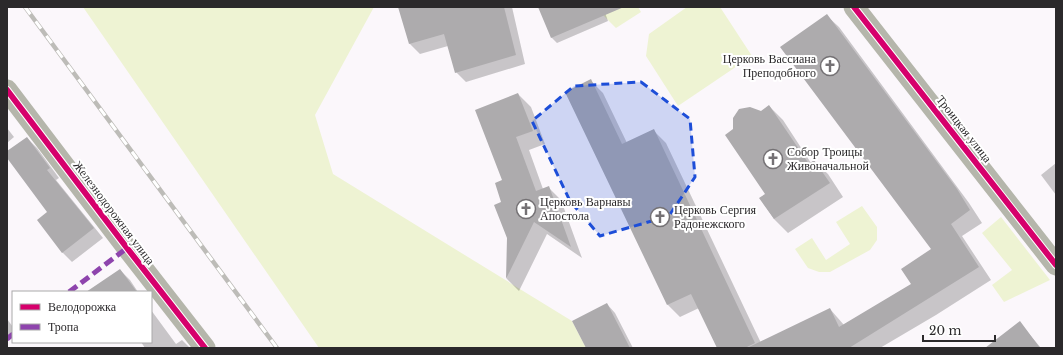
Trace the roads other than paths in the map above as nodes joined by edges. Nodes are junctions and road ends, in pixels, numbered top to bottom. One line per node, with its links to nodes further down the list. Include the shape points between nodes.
1 (854, 7): 3 (street, Троицкая улица)
2 (7, 90): 4 (street, Железнодорожная улица)
3 (1056, 265)
4 (205, 348)

